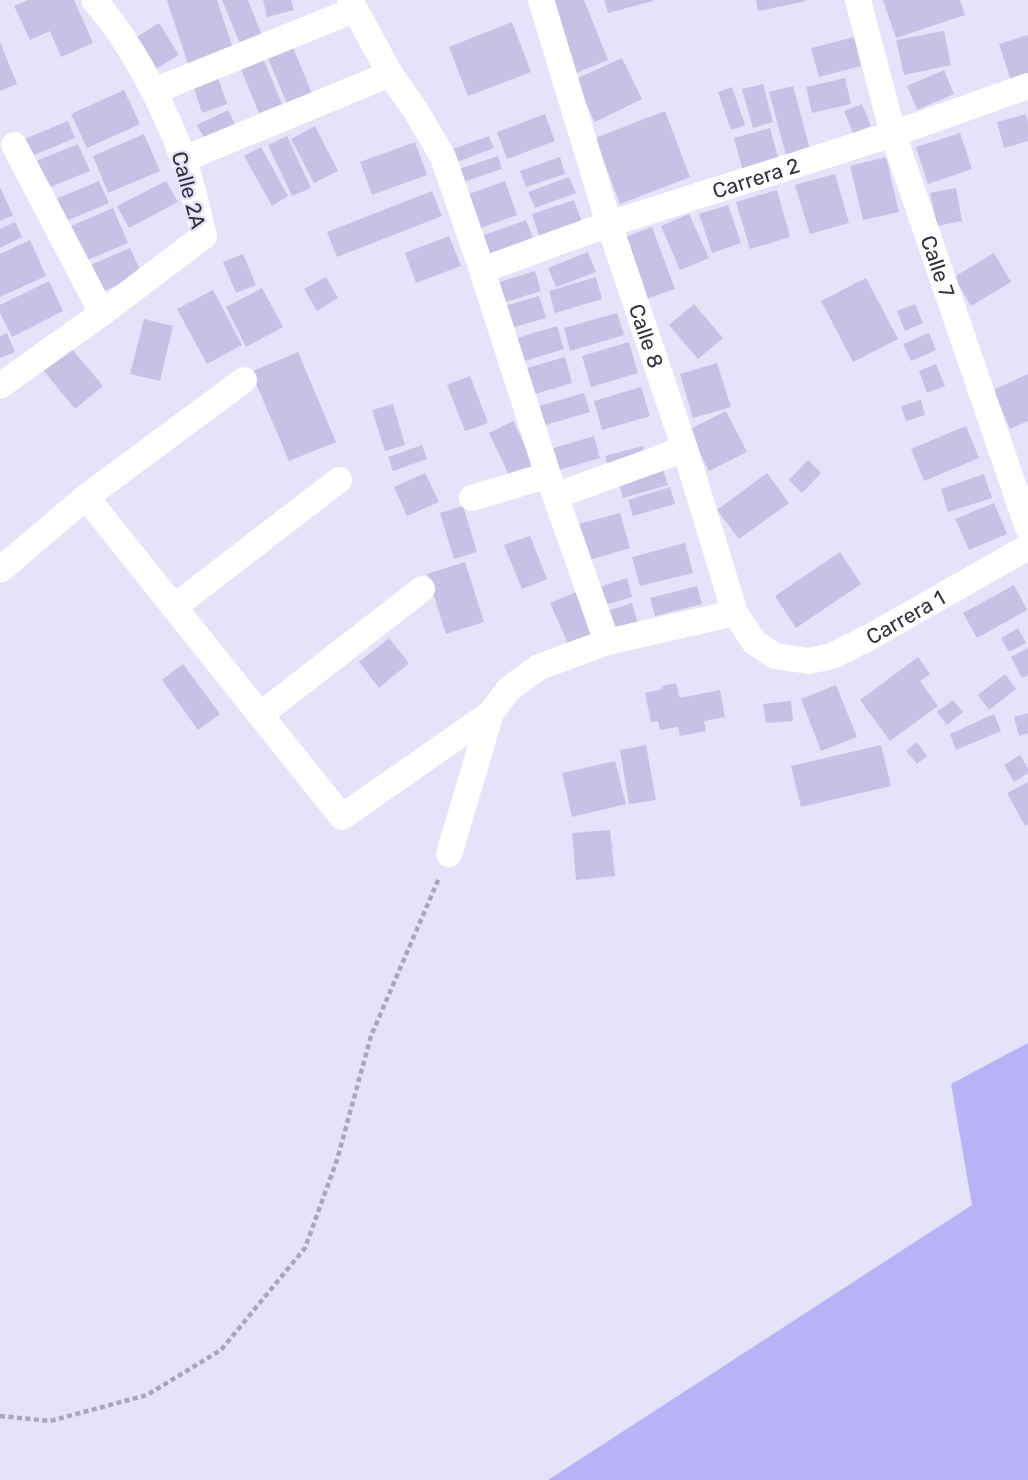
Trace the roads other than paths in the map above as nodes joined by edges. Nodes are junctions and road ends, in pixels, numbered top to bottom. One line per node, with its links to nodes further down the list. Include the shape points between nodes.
1 (94, 0): 7 (street, Calle 2A)
2 (541, 0): 11 (street, Calle 8)
3 (858, 0): 8 (street, Calle 7)
4 (352, 5): 5 (street); 7 (street)
5 (390, 74): 10 (street); 12 (street, via 443,158)
6 (1028, 86): 8 (street, Carrera 2)
7 (154, 91): 10 (street, Calle 2A)
8 (893, 134): 11 (street, Carrera 2); 21 (street, Calle 7)
9 (14, 145): 13 (street)
10 (184, 159): 13 (street, Calle 2A, via 204,236)
11 (609, 225): 12 (street, Carrera 2); 16 (street, Calle 8)
12 (482, 270): 18 (street)
13 (102, 313): 15 (street, Calle 2A)
14 (244, 380): 19 (street)
15 (0, 386)
16 (685, 449): 18 (street); 26 (street, Calle 8)
17 (339, 480): 25 (street)
18 (552, 485): 20 (street); 27 (street)
19 (86, 497): 23 (street); 25 (street)
20 (472, 498)
21 (1028, 528)
22 (1028, 547): 28 (street, Carrera 1, via 832,656 809,661)
23 (0, 570)
24 (422, 589): 30 (street)
25 (174, 607): 30 (street)
26 (735, 613): 27 (street); 28 (street, Calle 8, via 754,642)
27 (607, 642): 29 (street, via 539,667 509,689)
28 (775, 656)
29 (491, 713): 30 (street, via 342,817); 31 (street)
30 (260, 715)
31 (450, 854)

